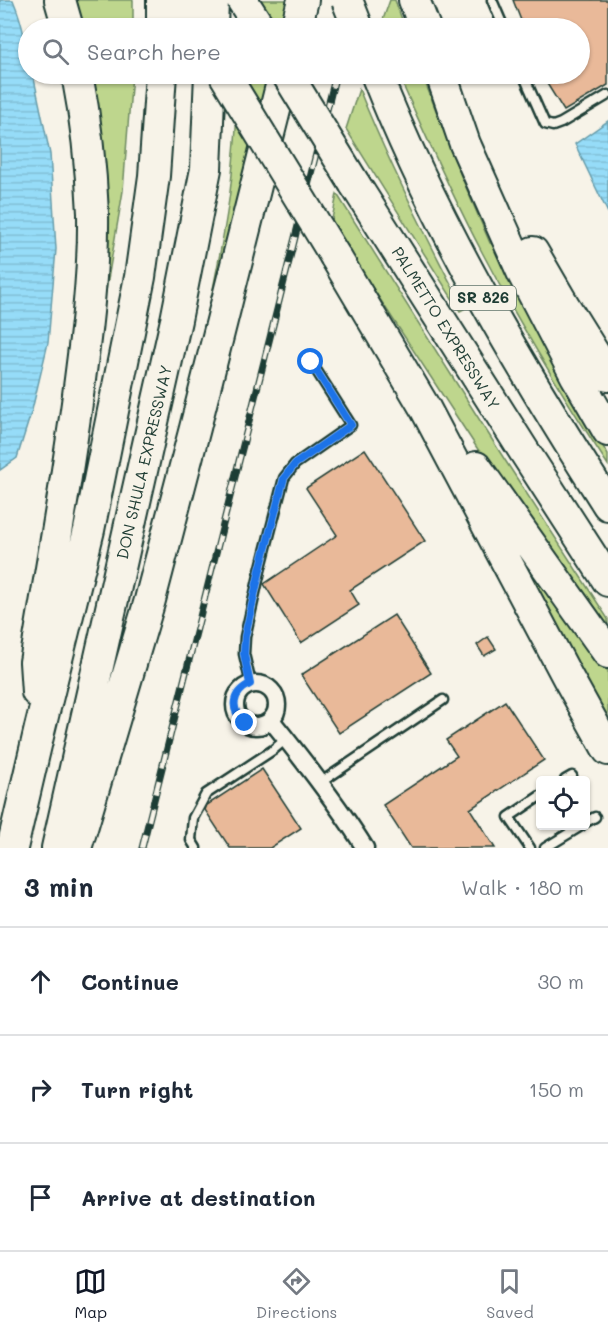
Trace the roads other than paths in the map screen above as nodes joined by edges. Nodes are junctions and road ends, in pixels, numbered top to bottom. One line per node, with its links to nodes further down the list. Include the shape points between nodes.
1 (60, 0): 10 (highway)
2 (162, 0): 11 (highway)
3 (180, 0): 12 (highway)
4 (213, 0): 13 (highway)
5 (242, 0): 14 (highway)
6 (303, 0): 15 (highway)
7 (347, 0): 16 (highway, bridge)
8 (414, 0): 17 (highway)
9 (492, 0): 18 (lane)
10 (65, 18)
11 (162, 18)
12 (191, 18)
13 (213, 18)
14 (254, 18)
15 (298, 18)
16 (354, 18)
17 (421, 18)
18 (500, 18)
19 (79, 84): 39 (highway, via 91,180 91,285 73,430 35,662)
20 (160, 84): 39 (highway, via 154,176 140,277 89,530)
21 (210, 84): 48 (highway, DON SHULA EXPRESSWAY, via 206,169 176,320)
22 (230, 84): 31 (highway, bridge)
23 (283, 84): 49 (highway, via 150,600)
24 (292, 84): 34 (highway, PALMETTO EXPRESSWAY / SR 826, bridge)
25 (380, 84): 33 (highway, SR 826, via 480,293)
26 (527, 84): 28 (lane, via 545,124 553,126)
27 (445, 85): 30 (highway, via 544,272); 32 (highway, via 465,144 523,274)
28 (608, 95)
29 (311, 362): 36 (lane, via 351,425 295,464 284,478 245,636)
30 (608, 376)
31 (425, 408): 35 (highway, via 461,446); 41 (highway)
32 (608, 431)
33 (608, 505)
34 (608, 581)
35 (608, 653)
36 (250, 684): 38 (street, via 264,685 275,694 277,708); 38 (street, via 239,692 236,712 251,725)
37 (443, 700): 42 (lane)
38 (271, 720): 40 (street)
39 (40, 728): 47 (highway)
40 (286, 739): 42 (street); 50 (lane, via 206,794 193,818 191,840)
41 (608, 750)
42 (320, 783): 51 (street)
43 (536, 799): 52 (lane, via 509,817)
44 (595, 817): 45 (lane)
45 (590, 820)
46 (573, 830): 53 (lane)
47 (12, 848)
48 (57, 848)
49 (74, 848)
50 (196, 848)
51 (365, 848)
52 (530, 848)
53 (545, 848)

